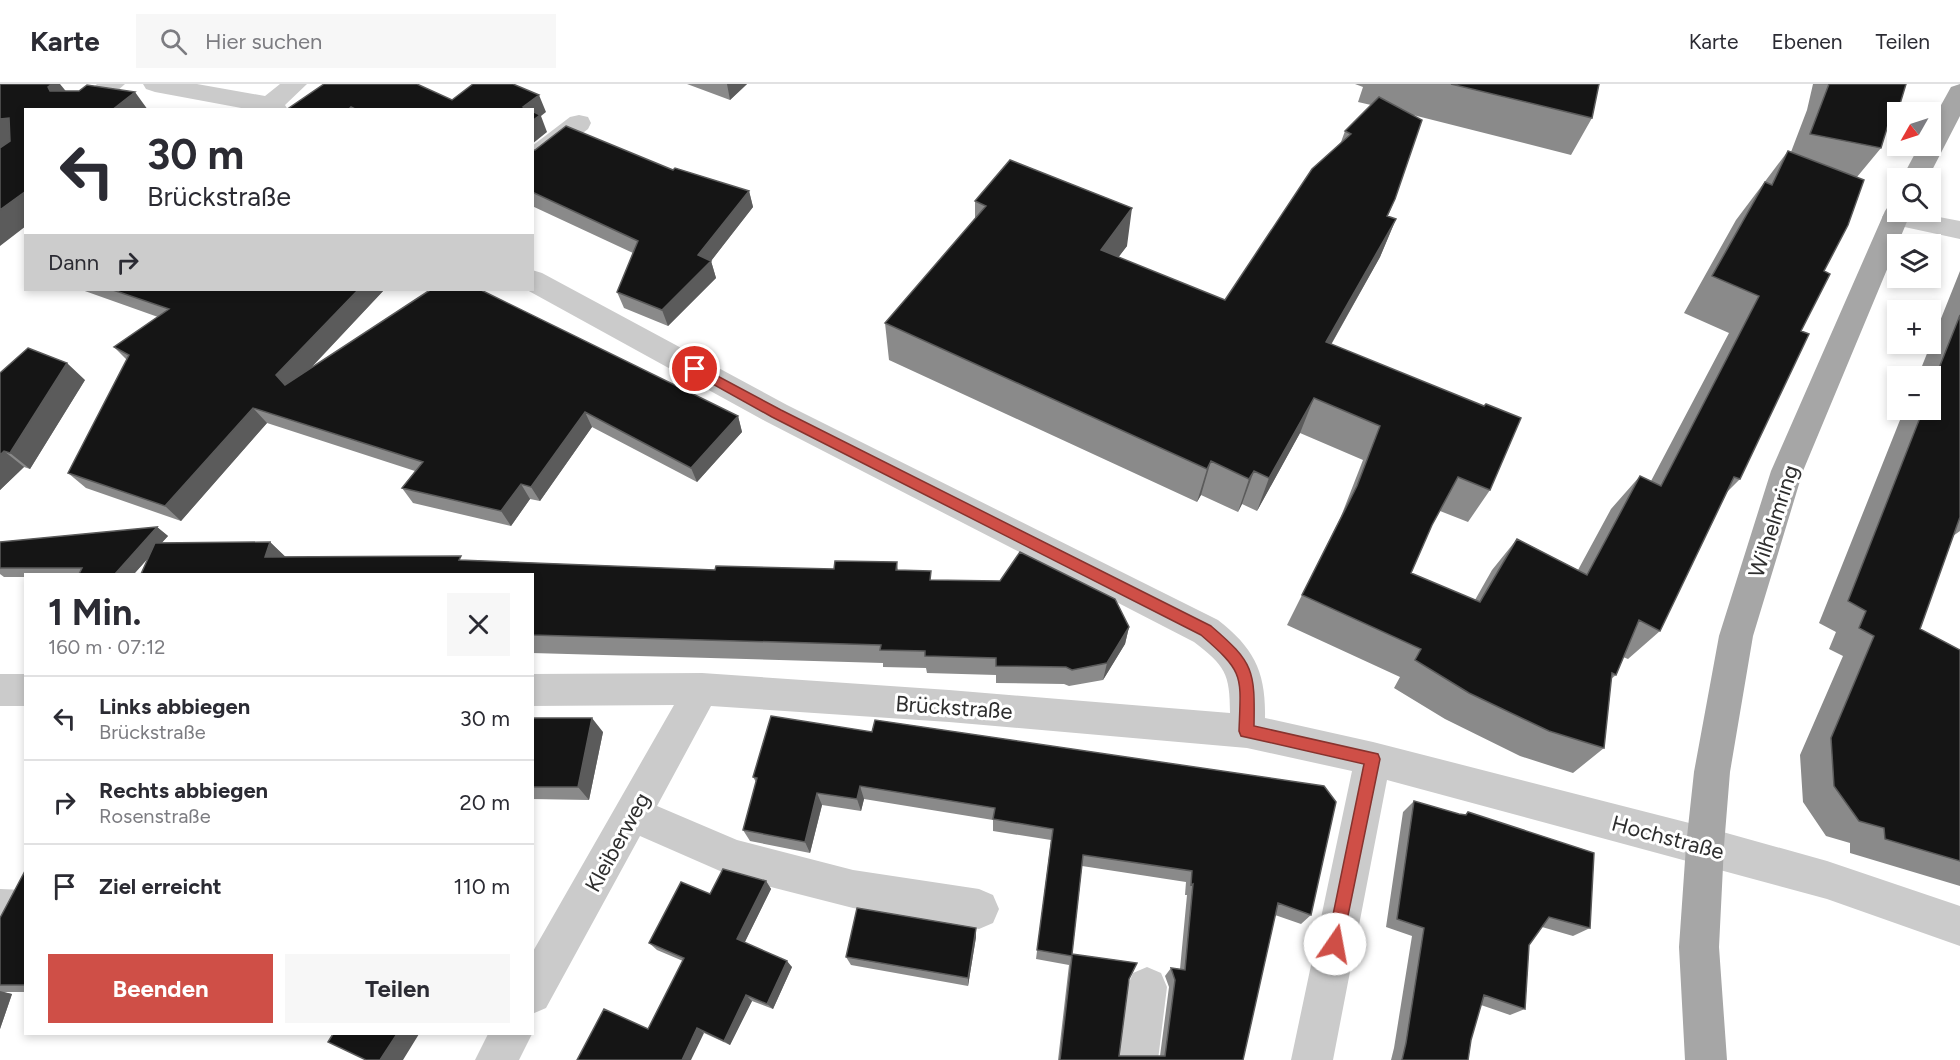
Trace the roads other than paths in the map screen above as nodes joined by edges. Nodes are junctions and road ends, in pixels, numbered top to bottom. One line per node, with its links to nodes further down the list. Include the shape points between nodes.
1 (113, 84): 6 (street)
2 (155, 84): 5 (street)
3 (296, 84): 5 (street)
4 (1960, 92): 9 (main road)
5 (273, 107)
6 (82, 108)
7 (534, 133): 8 (street, via 570,117)
8 (534, 157)
9 (1920, 168)
10 (1893, 222): 21 (main road, Wilhelmring, via 1787,471 1736,636 1712,772)
11 (1928, 222): 12 (street)
12 (1960, 230)
13 (534, 281): 18 (street, via 776,413 1206,631 1234,655 1244,672 1248,690)
14 (702, 689): 17 (street, Brückstraße); 18 (street, Brückstraße); 20 (street, Kleiberweg)
15 (0, 690): 16 (street)
16 (24, 690)
17 (534, 690)
18 (1247, 731): 19 (street, Brückstraße)
19 (1373, 759): 21 (street, Hochstraße); 31 (street)
20 (632, 814): 23 (street, via 736,859 853,890); 27 (street, Kleiberweg)
21 (1705, 846): 25 (street, Hochstraße, via 1827,880); 32 (main road, Wilhelmring, via 1699,947)
22 (0, 909): 24 (street)
23 (978, 909)
24 (24, 910)
25 (1960, 926)
26 (1147, 987): 30 (street)
27 (534, 990)
28 (510, 1035): 29 (street)
29 (496, 1060)
30 (1137, 1060)
31 (1311, 1060)
32 (1706, 1060)

